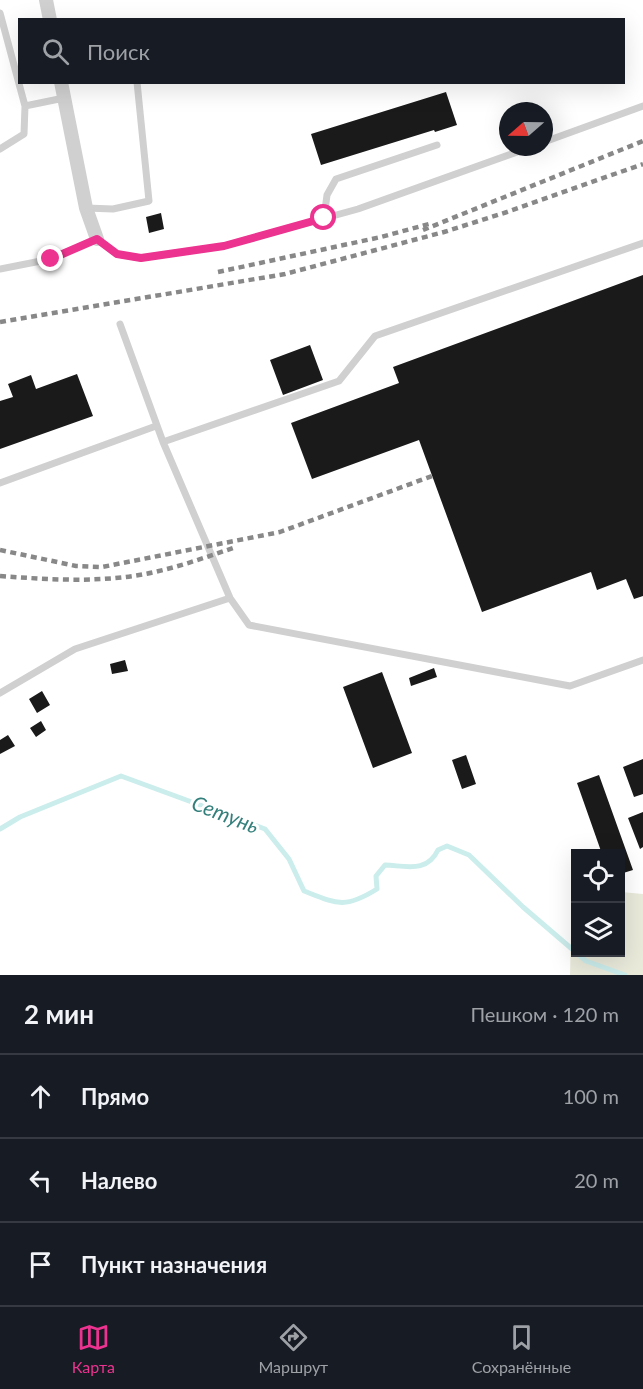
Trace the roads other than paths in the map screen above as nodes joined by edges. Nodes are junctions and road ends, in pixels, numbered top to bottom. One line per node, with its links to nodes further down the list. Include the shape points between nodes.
1 (46, 0): 3 (street)
2 (0, 13): 4 (lane)
3 (50, 18)
4 (18, 80)
5 (19, 84): 9 (lane)
6 (62, 84): 8 (street)
7 (137, 84): 15 (lane, via 149,201 113,209)
8 (64, 98): 9 (lane); 15 (street)
9 (25, 106): 13 (lane, via 24,134)
10 (643, 106): 11 (lane)
11 (553, 139)
12 (437, 145): 16 (lane, via 336,179 327,195)
13 (0, 149)
14 (506, 156): 16 (lane)
15 (86, 208): 17 (street)
16 (324, 218): 17 (lane, via 224,246 141,258 117,254)
17 (97, 239): 19 (lane, via 51,259)
18 (643, 243): 22 (lane, via 375,336 339,381)
19 (0, 269)
20 (120, 324): 21 (lane)
21 (156, 426): 22 (lane); 23 (lane)
22 (163, 442): 24 (lane)
23 (0, 483)
24 (230, 598): 25 (lane, via 249,625 570,686); 26 (lane, via 75,649)
25 (643, 660)
26 (0, 693)

